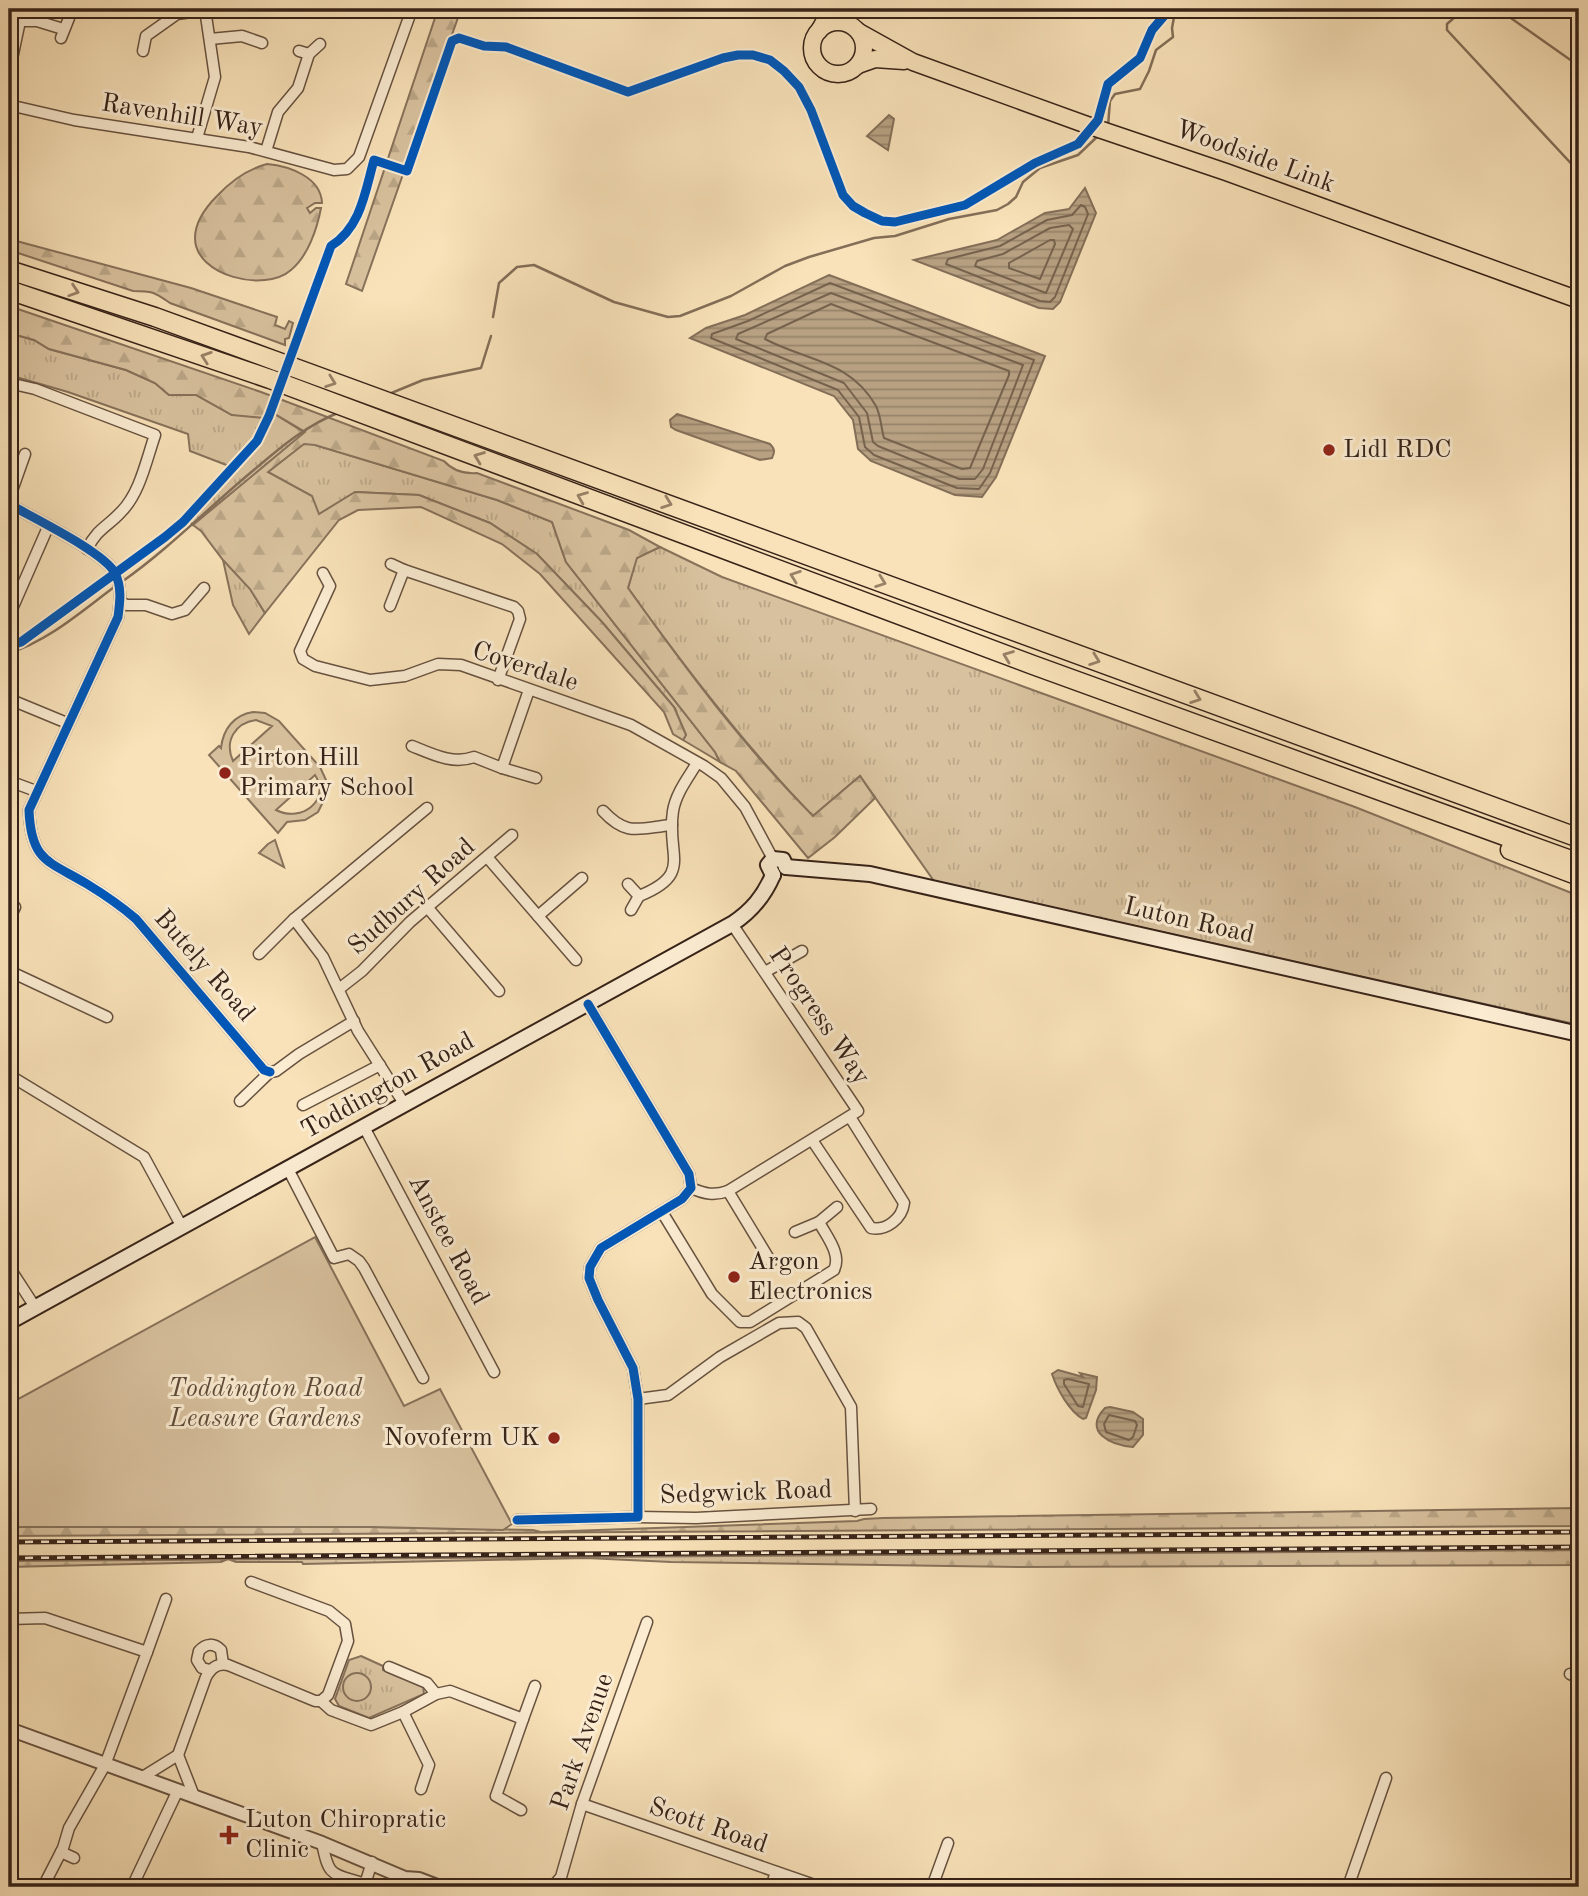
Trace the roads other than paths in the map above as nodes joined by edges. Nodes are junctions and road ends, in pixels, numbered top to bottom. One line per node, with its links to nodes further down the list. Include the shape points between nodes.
1 (10, 9): 7 (street)
2 (205, 9): 10 (street); 13 (street, via 177,14 146,36)
3 (412, 9): 19 (street, Ravenhill Way, via 359,158 347,169 334,170)
4 (831, 9): 8 (main road)
5 (848, 9): 9 (main road)
6 (69, 18): 7 (street, via 62,33 37,21)
7 (20, 21): 16 (street)
8 (819, 31): 9 (main road, via 837,22); 15 (main road, via 812,45 820,67 841,74)
9 (857, 31): 14 (main road, Woodside Link); 15 (main road, via 864,52)
10 (210, 39): 11 (street, via 242,36); 18 (street, via 215,77)
11 (262, 43)
12 (320, 44): 19 (street, via 304,52 298,89 278,112)
13 (143, 51)
14 (913, 62): 15 (main road, Woodside Link, via 880,58); 22 (main road, Woodside Link)
15 (858, 65)
16 (9, 73)
17 (9, 105): 18 (street, Ravenhill Way, via 74,120)
18 (197, 138): 19 (street, Ravenhill Way)
19 (266, 151)
20 (9, 270): 43 (highway, one-way to 43, via 155,317)
21 (9, 290): 36 (highway, one-way to 21, via 298,389)
22 (1579, 300)
23 (9, 383): 28 (street, via 155,435 132,497 96,532)
24 (26, 454): 25 (street)
25 (9, 499)
26 (9, 504): 27 (street)
27 (48, 527): 28 (street); 35 (street)
28 (87, 549): 33 (street, via 103,558 116,576)
29 (391, 564): 30 (street)
30 (404, 570): 34 (street); 37 (street, via 518,611 520,619)
31 (323, 573): 37 (street, Coverdale, via 330,586 300,651 303,659 357,679 405,676 438,664 461,665)
32 (204, 588): 33 (street, via 186,610 172,614 146,605 127,605)
33 (120, 596): 40 (street, Butely Road, via 118,617)
34 (390, 606)
35 (9, 616)
36 (1033, 665): 56 (highway); 58 (highway, via 1134,709)
37 (498, 680): 38 (street, Coverdale)
38 (529, 690): 42 (street, Coverdale, via 631,726); 44 (street)
39 (9, 699): 40 (street)
40 (67, 723): 47 (street, Butely Road)
41 (412, 746): 44 (street, via 438,757 474,757)
42 (697, 762): 50 (street, via 675,802); 55 (street, Coverdale, via 721,778 745,807)
43 (1383, 766): 51 (highway); 53 (highway)
44 (502, 768): 45 (street)
45 (536, 778)
46 (9, 781): 47 (street)
47 (36, 791): 81 (street, Butely Road, via 29,828 43,859 136,919)
48 (427, 808): 67 (street)
49 (603, 811): 50 (street, via 625,829)
50 (672, 825): 61 (street, via 670,877)
51 (1579, 827)
52 (512, 835): 54 (street, Sudbury Road)
53 (1579, 838)
54 (488, 857): 63 (street, Sudbury Road); 65 (street)
55 (773, 859): 57 (main road, via 783,860)
56 (1579, 863)
57 (779, 871): 68 (main road, Toddington Road, via 757,903); 79 (main road, Luton Road, via 870,874)
58 (1579, 876)
59 (582, 878): 65 (street)
60 (628, 884): 61 (street)
61 (639, 896): 64 (street)
62 (15, 907): 66 (street)
63 (428, 907): 74 (street, Sudbury Road); 75 (street)
64 (631, 910)
65 (538, 916): 71 (street)
66 (9, 919)
67 (294, 919): 70 (street); 74 (street, via 323,957)
68 (732, 924): 73 (street, Progress Way); 76 (main road, Toddington Road)
69 (802, 951): 73 (street)
70 (259, 954)
71 (576, 960)
72 (9, 971): 77 (street)
73 (765, 972): 86 (street, Progress Way, via 858,1111)
74 (339, 989): 78 (street)
75 (499, 991)
76 (588, 1004): 85 (main road, Toddington Road); 90 (street, via 689,1174)
77 (107, 1017)
78 (354, 1021): 80 (street); 81 (street)
79 (1579, 1034)
80 (380, 1065): 84 (street); 85 (street)
81 (270, 1072): 83 (street)
82 (9, 1075): 95 (street, via 144,1157)
83 (240, 1101)
84 (303, 1105)
85 (405, 1105): 87 (main road, Toddington Road)
86 (850, 1117): 88 (street, Progress Way); 88 (street, via 904,1203 902,1214 886,1227 871,1228)
87 (364, 1127): 89 (main road, Toddington Road); 101 (street, Anstee Road)
88 (812, 1140): 91 (street, Progress Way)
89 (288, 1169): 95 (main road, Toddington Road); 102 (street, via 334,1258 349,1254 359,1261)
90 (691, 1188): 91 (street, via 718,1195); 93 (street, Sedgwick Road)
91 (728, 1191): 97 (street)
92 (837, 1207): 94 (street)
93 (662, 1212): 94 (street, via 712,1294 734,1319 745,1323 834,1270 838,1263 834,1250); 103 (street, Sedgwick Road, via 601,1248 590,1267 589,1278 598,1300 633,1368)
94 (819, 1222): 96 (street)
95 (182, 1227): 99 (main road, Toddington Road)
96 (795, 1232)
97 (771, 1262)
98 (9, 1267): 99 (street)
99 (35, 1307): 100 (main road, Toddington Road)
100 (9, 1322)
101 (494, 1371)
102 (423, 1378)
103 (638, 1399): 105 (street, Sedgwick Road, via 664,1397 767,1328 798,1322 806,1328 851,1407); 106 (street, Sedgwick Road)
104 (871, 1509): 105 (street, Sedgwick Road)
105 (855, 1511): 106 (street, Sedgwick Road)
106 (638, 1517): 107 (street, Sedgwick Road)
107 (517, 1520)
108 (251, 1582): 118 (street, via 329,1611 345,1624 348,1641 343,1659)
109 (166, 1599): 112 (street)
110 (9, 1619): 112 (street, via 45,1618)
111 (647, 1622): 129 (street, Park Avenue)
112 (147, 1652): 123 (street)
113 (223, 1664): 115 (street); 115 (street, via 221,1650 206,1645 197,1660); 118 (street)
114 (388, 1667): 117 (street, via 427,1683)
115 (210, 1670): 122 (street)
116 (535, 1686): 120 (street)
117 (436, 1694): 119 (street); 120 (street, via 450,1690)
118 (321, 1701): 119 (street, via 331,1710 371,1725)
119 (403, 1712): 126 (street, via 429,1765)
120 (523, 1719): 130 (street, via 496,1796)
121 (9, 1729): 123 (street)
122 (178, 1755): 124 (street); 128 (street)
123 (105, 1765): 124 (street); 133 (street, via 69,1828)
124 (141, 1778): 127 (street)
125 (1386, 1778): 146 (street)
126 (421, 1789)
127 (178, 1790): 128 (street); 140 (street)
128 (194, 1796): 131 (street)
129 (582, 1804): 136 (street, Scott Road); 138 (street, Park Avenue)
130 (521, 1810)
131 (322, 1843): 135 (street); 135 (street, via 327,1868 335,1874 362,1883)
132 (948, 1843): 145 (street)
133 (61, 1852): 134 (street); 139 (street)
134 (74, 1858)
135 (372, 1862): 137 (street)
136 (776, 1872): 143 (street); 144 (street, Scott Road)
137 (404, 1882): 141 (street, via 419,1879)
138 (563, 1882): 142 (street, Park Avenue)
139 (43, 1887)
140 (132, 1887)
141 (440, 1887)
142 (552, 1887)
143 (771, 1887)
144 (820, 1887)
145 (932, 1887)
146 (1348, 1887)

